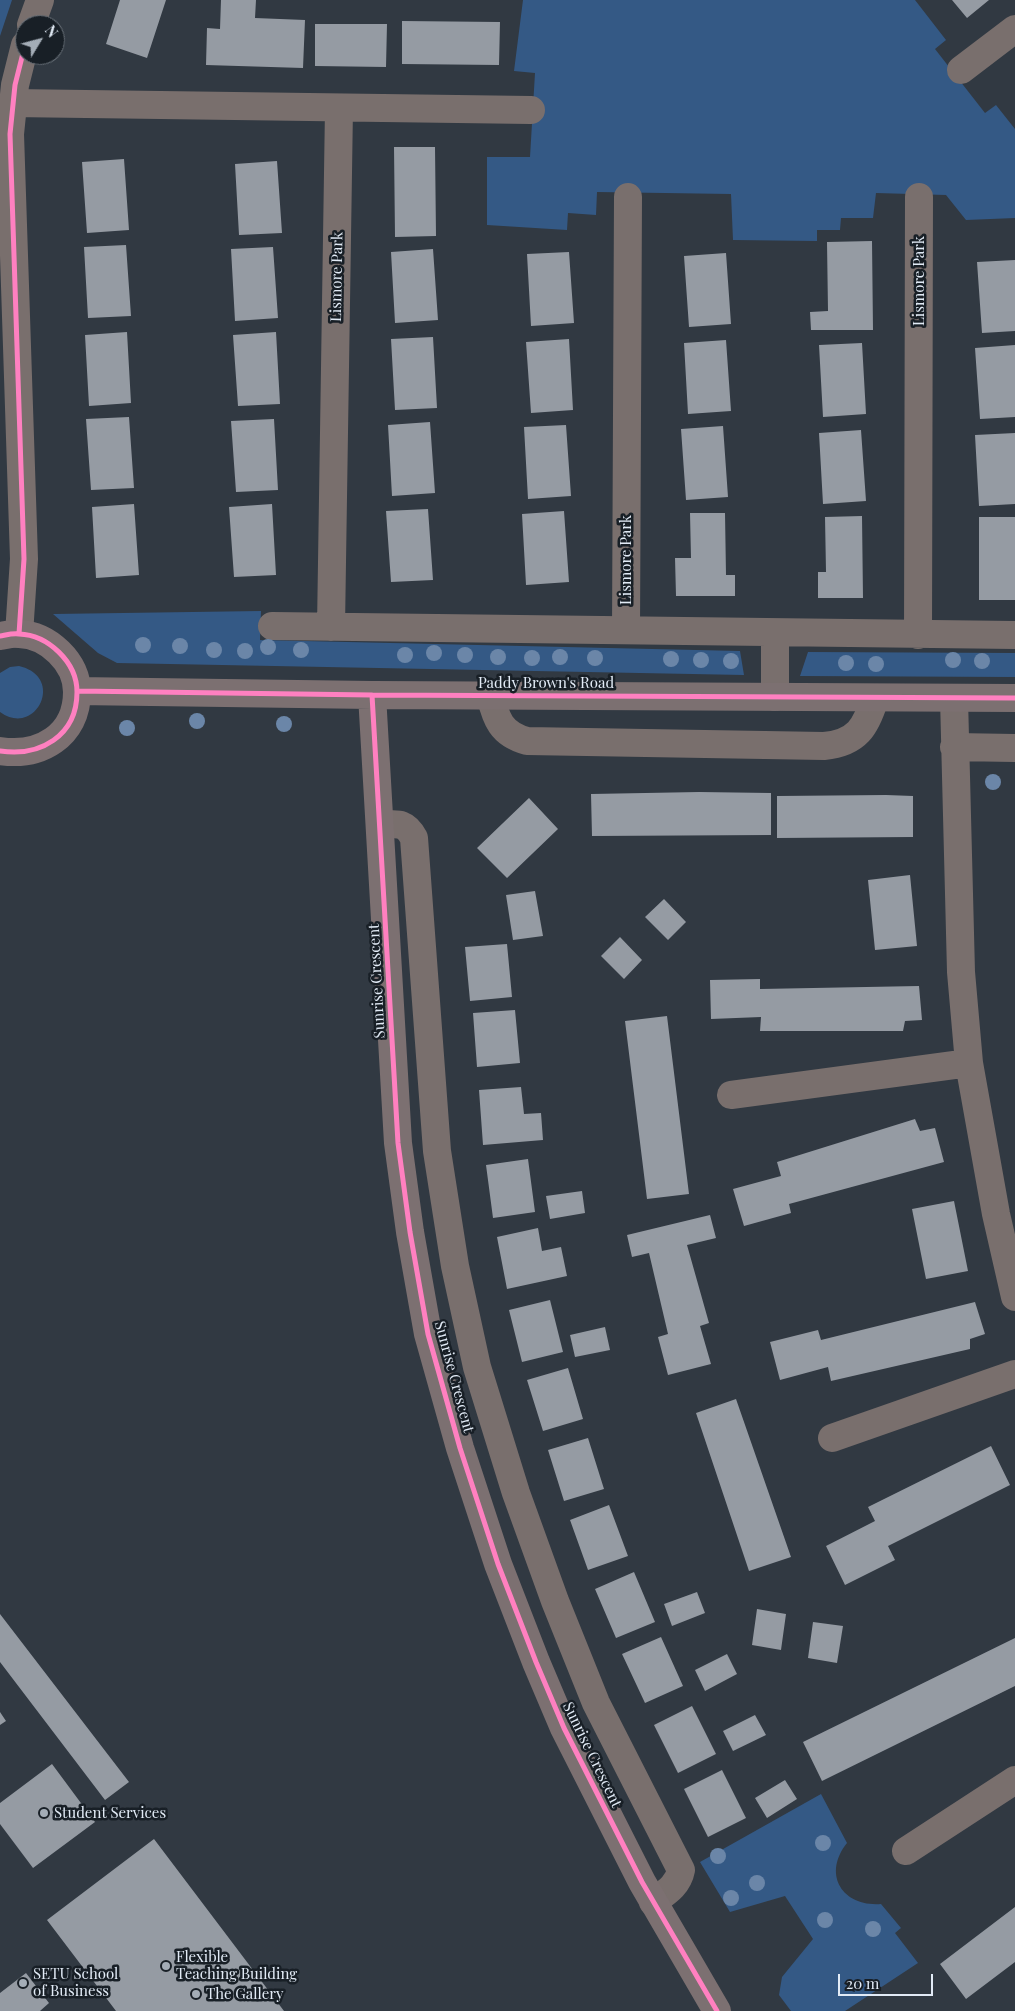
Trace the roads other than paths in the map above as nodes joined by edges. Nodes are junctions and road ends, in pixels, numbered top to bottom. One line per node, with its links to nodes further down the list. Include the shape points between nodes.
1 (40, 0): 2 (street)
2 (35, 15)
3 (1015, 28): 5 (street)
4 (20, 65): 6 (street)
5 (961, 70)
6 (12, 103): 7 (street); 15 (street, via 10,143 24,559)
7 (339, 108): 8 (street); 12 (street, Lismore Park)
8 (531, 110)
9 (628, 197): 13 (street, Lismore Park)
10 (919, 197): 16 (street, Lismore Park)
11 (272, 626): 12 (street)
12 (331, 627): 13 (street)
13 (626, 630): 14 (street)
14 (775, 633): 16 (street); 21 (street)
15 (9, 635): 18 (street, via 34,636 51,645 64,658 73,674)
16 (918, 635): 17 (street)
17 (1015, 636)
18 (77, 691): 19 (street, Paddy Brown's Road); 27 (street, via 69,723 53,741 32,752)
19 (372, 695): 20 (street, Paddy Brown's Road); 28 (street, Sunrise Crescent)
20 (490, 695): 21 (street, Paddy Brown's Road); 22 (street, via 498,720 506,731 527,741 824,746 846,741 862,730)
21 (775, 697): 22 (street, Paddy Brown's Road)
22 (875, 698): 23 (street, Paddy Brown's Road)
23 (954, 698): 24 (street, Paddy Brown's Road); 25 (street)
24 (1015, 698)
25 (954, 747): 26 (street); 29 (street, via 961,972)
26 (1015, 748)
27 (0, 751)
28 (380, 825): 36 (street, Sunrise Crescent, via 398,1144 418,1284 443,1392 478,1506 536,1662 601,1804); 36 (street, via 400,824 409,828 414,838 437,1151 455,1266 477,1368 516,1493 596,1703 681,1870 673,1887)
29 (969, 1063): 30 (street); 31 (street, via 996,1214)
30 (731, 1095)
31 (1015, 1297)
32 (1015, 1374): 33 (street)
33 (832, 1438)
34 (1015, 1780): 35 (street)
35 (906, 1851)
36 (653, 1902): 37 (street, Sunrise Crescent)
37 (717, 2011)

